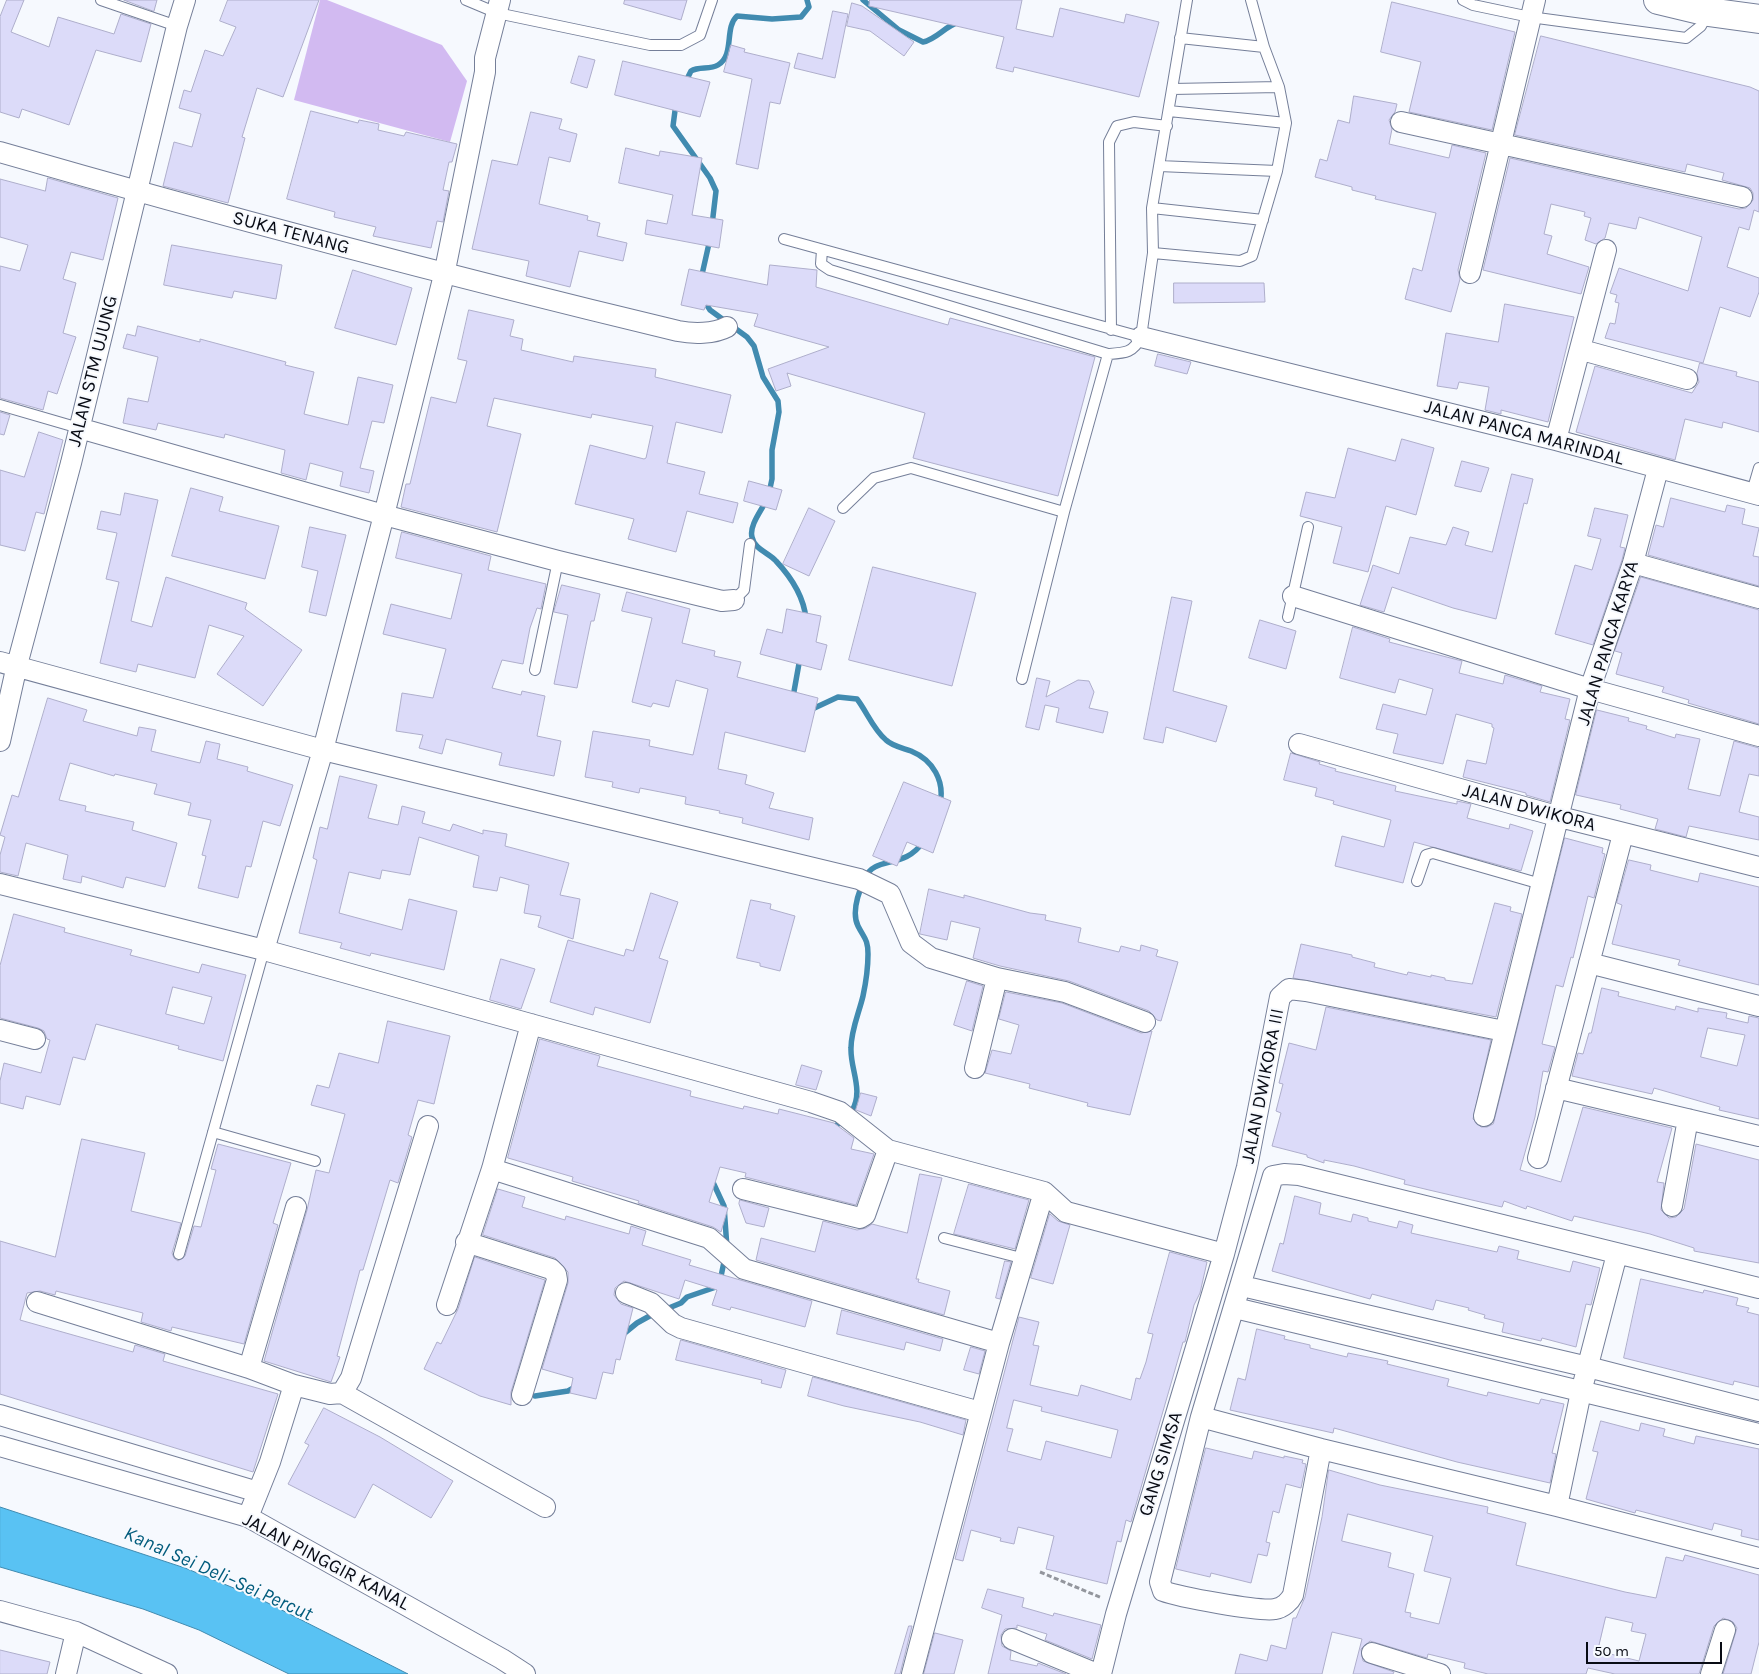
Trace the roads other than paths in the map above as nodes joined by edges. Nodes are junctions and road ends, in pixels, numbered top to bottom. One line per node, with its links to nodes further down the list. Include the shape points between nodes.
1 (102, 0): 13 (lane)
2 (185, 0): 13 (street, JALAN STM UJUNG)
3 (466, 0): 9 (lane)
4 (712, 0): 9 (lane, via 700,35 681,45 650,46)
5 (1187, 0): 14 (lane)
6 (1251, 0): 15 (lane)
7 (1463, 0): 10 (lane, via 1472,5)
8 (1658, 0): 11 (highway)
9 (499, 6): 35 (street, via 485,58 485,72)
10 (1532, 8): 11 (lane, via 1686,38 1701,26); 22 (street)
11 (1708, 12): 12 (highway)
12 (1759, 19)
13 (177, 26): 26 (street, JALAN STM UJUNG)
14 (1180, 38): 15 (lane); 17 (lane)
15 (1264, 47): 16 (lane)
16 (1279, 86): 17 (lane); 20 (lane)
17 (1172, 89): 18 (lane)
18 (1169, 111): 20 (lane); 21 (lane)
19 (1402, 122): 22 (street)
20 (1286, 123): 25 (lane)
21 (1166, 126): 24 (lane); 37 (lane, via 1134,122 1117,126 1109,142)
22 (1502, 143): 27 (street); 34 (street)
23 (0, 152): 26 (street, SUKA TENANG)
24 (1160, 166): 25 (lane); 28 (lane)
25 (1277, 171): 29 (lane)
26 (137, 192): 35 (street, SUKA TENANG); 43 (street, JALAN STM UJUNG)
27 (1742, 197)
28 (1152, 208): 29 (lane); 33 (lane)
29 (1263, 220): 33 (lane, via 1252,256 1240,261)
30 (784, 239): 31 (lane)
31 (822, 250): 37 (lane); 40 (lane, via 822,264 830,270)
32 (1606, 250): 39 (street)
33 (1153, 253): 38 (lane)
34 (1470, 273)
35 (444, 275): 36 (street, SUKA TENANG, via 688,333); 50 (street)
36 (727, 327)
37 (1111, 330): 38 (lane)
38 (1142, 337): 40 (lane, via 1136,348); 44 (street, JALAN PANCA MARINDAL)
39 (1582, 350): 41 (street); 44 (street)
40 (1108, 354): 49 (lane)
41 (1687, 378)
42 (0, 404): 43 (lane)
43 (79, 428): 50 (street); 59 (street, JALAN STM UJUNG)
44 (1556, 440): 46 (street, JALAN PANCA MARINDAL)
45 (1759, 468): 47 (lane)
46 (1658, 469): 47 (street, JALAN PANCA MARINDAL); 54 (street, JALAN PANCA KARYA)
47 (1755, 493)
48 (844, 508): 49 (lane, via 874,478 911,468)
49 (1064, 512): 61 (lane)
50 (384, 515): 53 (street); 66 (street)
51 (1308, 527): 55 (lane)
52 (750, 544): 57 (lane, via 744,590)
53 (558, 561): 57 (street, via 722,601); 60 (lane)
54 (1633, 563): 56 (street); 62 (street, JALAN PANCA KARYA)
55 (1293, 596): 58 (lane); 62 (street)
56 (1759, 598)
57 (734, 600)
58 (1288, 617)
59 (8, 664): 64 (street, JALAN STM UJUNG); 66 (street)
60 (535, 670)
61 (1022, 679)
62 (1590, 688): 63 (street); 67 (street, JALAN PANCA KARYA)
63 (1759, 736)
64 (0, 741)
65 (1300, 744): 67 (street, JALAN DWIKORA)
66 (323, 750): 73 (street); 75 (street, via 859,879 890,894 911,942 931,958)
67 (1560, 817): 68 (street, JALAN DWIKORA); 72 (street)
68 (1622, 834): 69 (street, JALAN DWIKORA); 74 (street)
69 (1759, 867)
70 (1417, 881): 72 (lane, via 1426,855 1433,853)
71 (0, 884): 73 (street)
72 (1541, 884): 80 (street)
73 (264, 950): 78 (street); 87 (lane)
74 (1589, 963): 76 (street); 83 (street)
75 (997, 978): 77 (street, via 1065,992); 82 (street)
76 (1759, 1006)
77 (1145, 1022)
78 (531, 1024): 89 (street, via 840,1112); 92 (street)
79 (0, 1030): 81 (street)
80 (1504, 1031): 84 (street); 100 (street, JALAN DWIKORA III, via 1289,989 1280,997 1276,1013 1247,1167)
81 (36, 1039)
82 (975, 1068)
83 (1556, 1088): 85 (street); 90 (street)
84 (1484, 1116)
85 (1688, 1119): 88 (street); 95 (street)
86 (428, 1126): 114 (street, via 351,1378)
87 (213, 1132): 91 (lane); 99 (lane)
88 (1759, 1136)
89 (881, 1145): 93 (street, via 865,1215 860,1218); 94 (street)
90 (1538, 1158)
91 (315, 1161)
92 (492, 1169): 98 (street); 109 (street, via 709,1238 744,1269)
93 (743, 1189)
94 (1044, 1192): 100 (street, via 1066,1212); 102 (street)
95 (1672, 1206)
96 (296, 1207): 111 (street)
97 (944, 1238): 102 (lane)
98 (466, 1242): 107 (street); 115 (street, via 551,1269 556,1274 557,1280)
99 (180, 1254)
100 (1224, 1254): 138 (street, GANG SIMSA)
101 (1617, 1254): 103 (street, via 1299,1175 1284,1174 1273,1176); 104 (street); 110 (street)
102 (1025, 1260): 109 (street)
103 (1242, 1286): 108 (street); 110 (street)
104 (1759, 1288)
105 (626, 1293): 117 (street, via 651,1303 681,1328)
106 (37, 1302): 111 (street)
107 (448, 1305)
108 (1235, 1308): 113 (street); 119 (street)
109 (999, 1343): 117 (street)
110 (1588, 1367): 113 (street); 116 (street)
111 (249, 1368): 112 (street)
112 (294, 1386): 114 (street, via 330,1394); 123 (street)
113 (1581, 1392): 120 (street); 125 (street)
114 (342, 1393): 124 (street)
115 (522, 1395)
116 (1759, 1411)
117 (980, 1412): 136 (street)
118 (0, 1415): 123 (street)
119 (1201, 1417): 122 (street); 122 (street, via 1160,1582 1163,1591 1170,1593 1260,1609 1277,1609 1290,1601)
120 (1759, 1434)
121 (0, 1446): 126 (street, JALAN PINGGIR KANAL)
122 (1321, 1450): 125 (street)
123 (258, 1492): 126 (street)
124 (545, 1506)
125 (1557, 1506): 127 (street)
126 (248, 1517): 135 (street, JALAN PINGGIR KANAL, via 502,1658)
127 (1759, 1558)
128 (0, 1611): 130 (street)
129 (1726, 1630): 140 (street)
130 (76, 1632): 133 (street); 134 (street)
131 (1012, 1639): 137 (street)
132 (1372, 1653): 139 (street)
133 (66, 1674)
134 (167, 1674)
135 (525, 1674)
136 (912, 1674)
137 (1097, 1674)
138 (1101, 1674)
139 (1440, 1674)
140 (1711, 1674)

